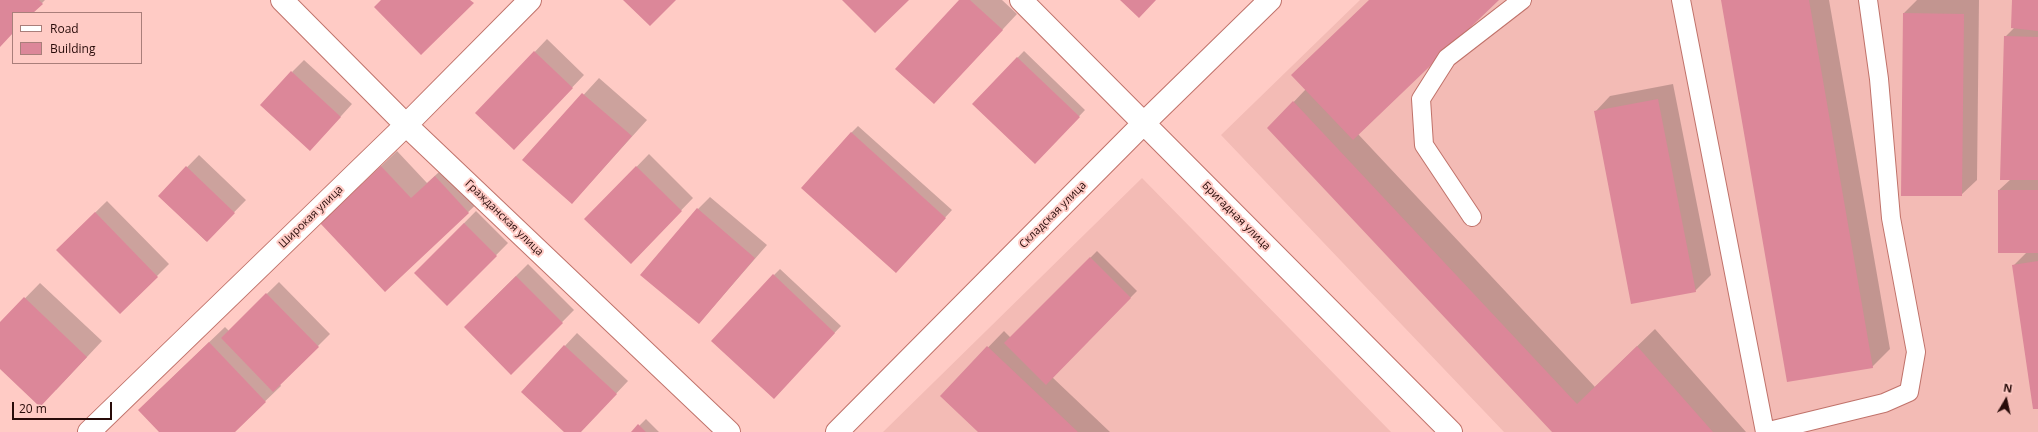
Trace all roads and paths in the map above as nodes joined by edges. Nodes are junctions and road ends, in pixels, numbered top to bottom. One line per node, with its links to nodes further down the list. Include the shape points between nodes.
1 (282, 0): 9 (street, Гражданская улица)
2 (530, 0): 9 (street, Широкая улица)
3 (1021, 0): 8 (street, Бригадная улица)
4 (1270, 0): 8 (street, Складская улица)
5 (1522, 0): 10 (lane, via 1447,58 1421,98 1424,145)
6 (1681, 0): 15 (lane)
7 (1868, 0): 15 (lane, via 1879,79 1892,218 1916,352 1909,392 1884,403)
8 (1144, 123): 13 (street, Складская улица); 14 (street, Бригадная улица)
9 (406, 125): 11 (street, Широкая улица); 12 (street, Гражданская улица)
10 (1472, 217)
11 (89, 432)
12 (729, 432)
13 (837, 432)
14 (1451, 432)
15 (1765, 432)

